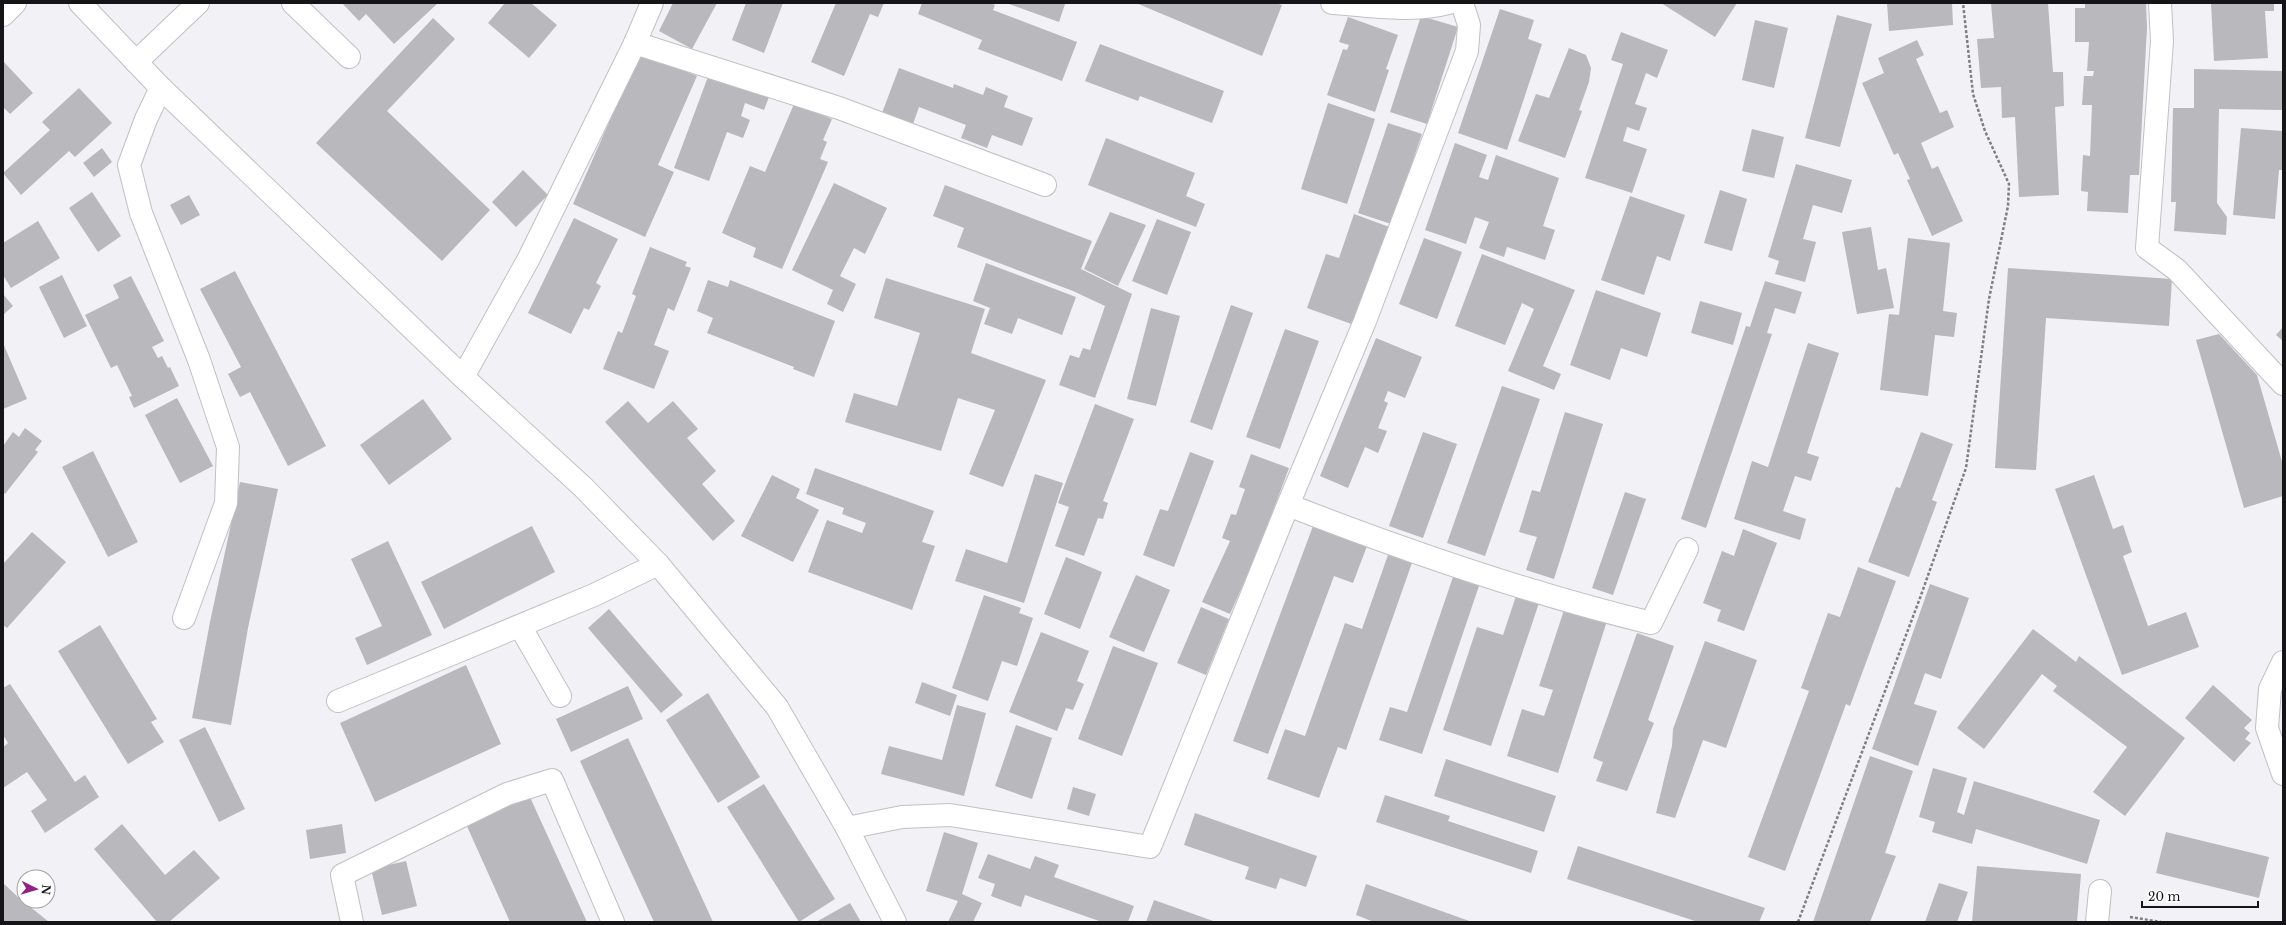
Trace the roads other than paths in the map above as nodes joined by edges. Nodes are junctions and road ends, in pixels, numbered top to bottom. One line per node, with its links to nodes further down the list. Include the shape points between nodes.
1 (15, 3): 10 (street)
2 (80, 3): 13 (street)
3 (198, 3): 13 (street)
4 (293, 3): 12 (street)
5 (652, 3): 11 (street)
6 (1332, 3): 7 (street, via 1405,8 1434,7)
7 (1449, 3)
8 (1462, 3): 18 (street, via 1469,25 1467,51 1365,322)
9 (2160, 3): 17 (street, via 2162,41 2147,248 2177,270)
10 (3, 15)
11 (635, 43): 15 (street, via 840,108); 16 (street, via 528,260)
12 (349, 57)
13 (136, 62): 14 (street)
14 (161, 88): 16 (street); 21 (street, via 129,165 141,213 199,360 228,447 226,503)
15 (1045, 185)
16 (463, 377): 20 (street, via 583,487)
17 (2283, 384)
18 (1288, 505): 19 (street, via 1376,540 1592,609 1651,623); 27 (street, via 1150,847 950,815 902,817)
19 (1687, 549)
20 (658, 564): 22 (street, via 594,595); 27 (street, via 777,707)
21 (184, 618)
22 (520, 626): 24 (street); 25 (street)
23 (2283, 662): 26 (street, via 2270,689 2267,728)
24 (560, 696)
25 (338, 701)
26 (2283, 774)
27 (847, 828): 31 (street)
28 (2100, 891): 32 (street)
29 (352, 922): 30 (street, via 342,875 507,794 552,780)
30 (613, 922)
31 (895, 922)
32 (2097, 922)

